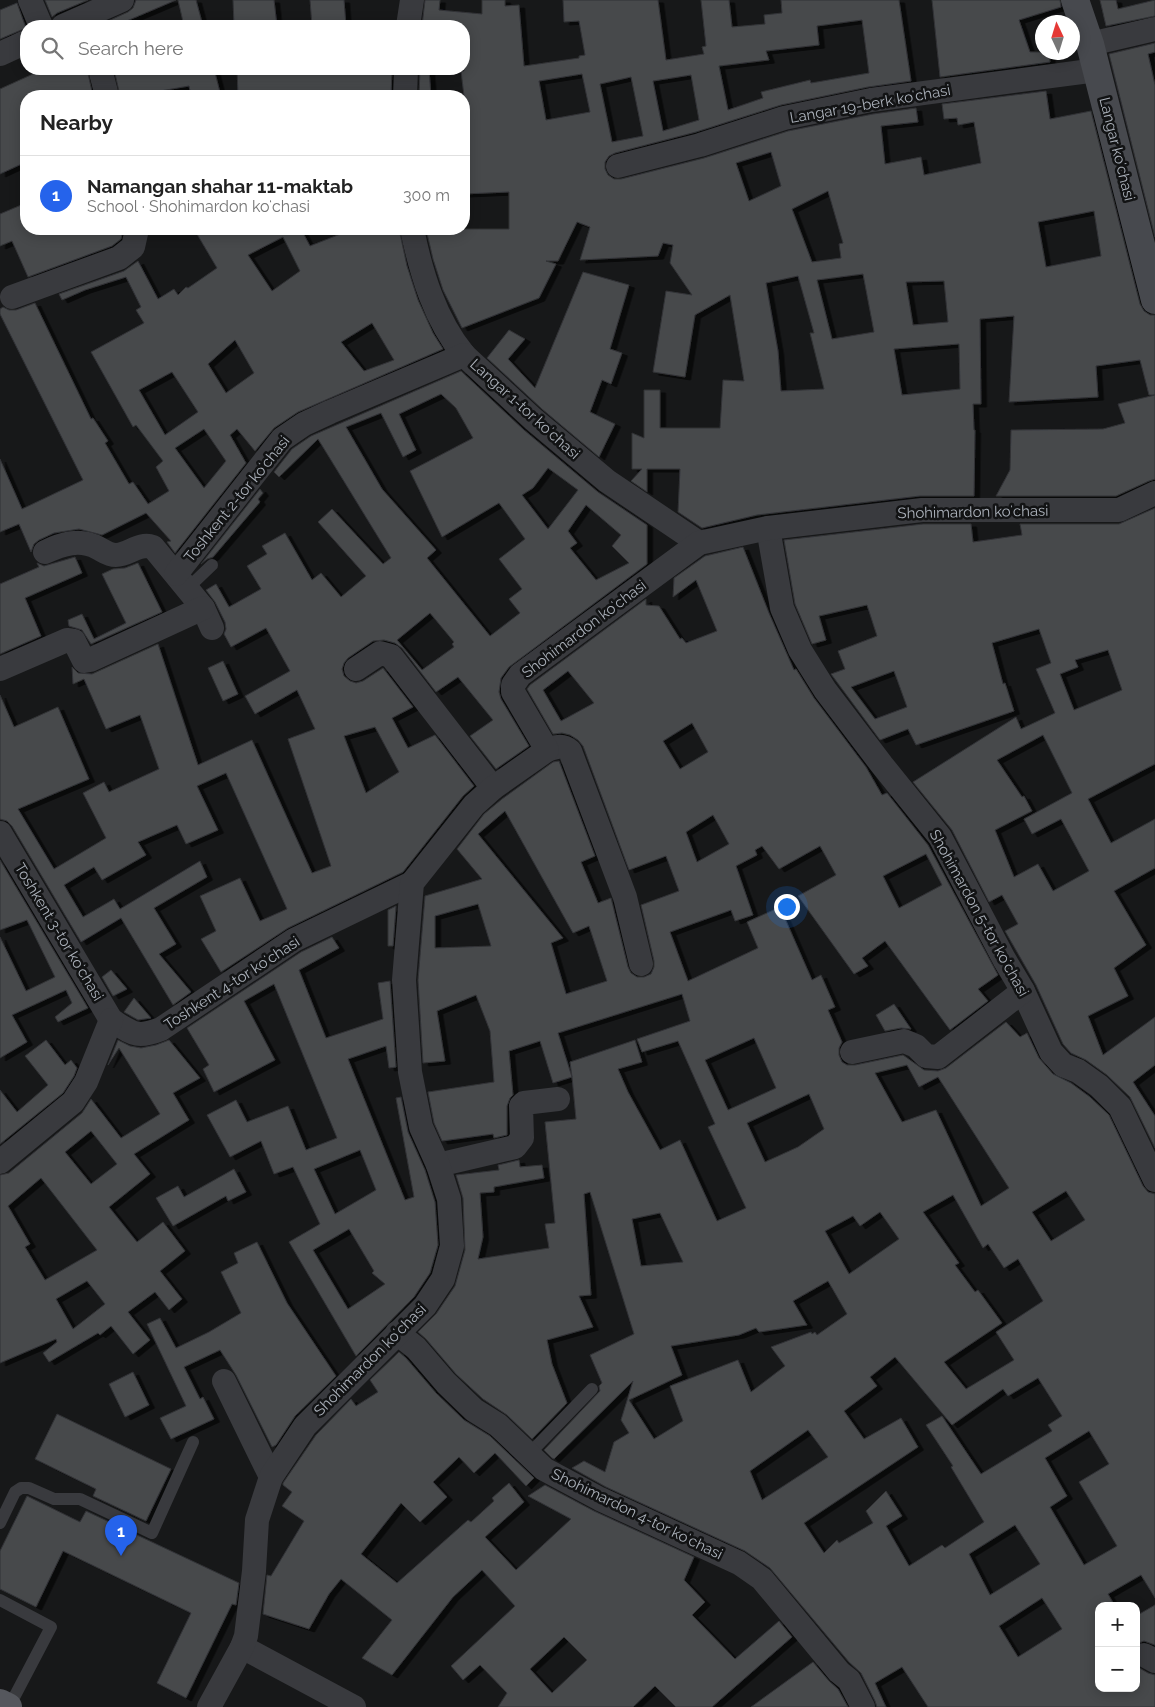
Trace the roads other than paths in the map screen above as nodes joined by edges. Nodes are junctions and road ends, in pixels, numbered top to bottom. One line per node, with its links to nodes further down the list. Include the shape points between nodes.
1 (30, 0): 5 (street)
2 (122, 0): 6 (street)
3 (412, 0): 7 (street)
4 (1075, 0): 9 (street, Langar koʻchasi)
5 (38, 20)
6 (90, 20)
7 (409, 20)
8 (1155, 29): 9 (street)
9 (1090, 44): 12 (street, Langar koʻchasi)
10 (20, 45): 11 (street)
11 (0, 54)
12 (1097, 70): 17 (street, Langar 19-berk koʻchasi, via 871,100 784,118 700,145); 18 (street, Langar koʻchasi)
13 (102, 75): 15 (street)
14 (406, 75): 16 (street)
15 (105, 90)
16 (405, 90)
17 (618, 166)
18 (1147, 232): 22 (street, Langar koʻchasi)
19 (136, 235): 21 (street, via 133,247 119,258)
20 (413, 235): 23 (street, Langar 1-tor koʻchasi, via 428,292 454,344)
21 (12, 297)
22 (1155, 300)
23 (464, 355): 26 (street, Langar 1-tor koʻchasi, via 606,481); 29 (street, Toshkent 2-tor koʻchasi, via 330,412 282,439)
24 (1155, 493): 25 (street, Shohimardon koʻchasi, via 1119,510 922,510)
25 (768, 528): 26 (street, Shohimardon koʻchasi); 37 (street, Shohimardon 5-tor koʻchasi, via 782,608 800,650 825,690 940,837)
26 (699, 543): 32 (street, Shohimardon koʻchasi, via 516,680 513,692)
27 (45, 552): 29 (street, Toshkent 2-tor koʻchasi, via 64,543 79,542 116,555 149,545 158,550)
28 (212, 565): 29 (lane)
29 (182, 581): 30 (street, Toshkent 2-tor koʻchasi, via 207,618 90,660 84,660 74,641 67,640)
30 (0, 669)
31 (356, 669): 33 (street, via 380,653 391,656)
32 (547, 750): 33 (street); 36 (street, via 559,746 570,750 625,897)
33 (493, 788): 35 (street, via 474,805)
34 (2, 841): 38 (street, Toshkent 3-tor koʻchasi)
35 (412, 883): 38 (street, Toshkent 4-tor koʻchasi, via 294,940 161,1029 138,1036); 42 (street, Shohimardon koʻchasi, via 404,980 410,1072 421,1127)
36 (641, 964)
37 (1023, 991): 39 (street, via 938,1057 926,1056 916,1046 904,1041); 43 (street, Shohimardon 5-tor koʻchasi, via 1051,1052 1063,1065 1100,1086 1120,1108)
38 (111, 1020): 41 (street, via 86,1082 73,1102)
39 (852, 1052)
40 (558, 1099): 42 (street, via 521,1106 522,1138 515,1147)
41 (0, 1162)
42 (438, 1165): 44 (street, Shohimardon koʻchasi, via 449,1199 452,1246 438,1286 425,1306)
43 (1155, 1180)
44 (397, 1333): 48 (street, Shohimardon 4-tor koʻchasi, via 416,1348 474,1410 498,1425); 49 (street, Shohimardon koʻchasi, via 305,1426)
45 (224, 1381): 49 (street)
46 (592, 1389): 48 (lane)
47 (193, 1442): 50 (lane, via 152,1533 80,1498 54,1499 29,1488 15,1492)
48 (529, 1454): 57 (street, Shohimardon 4-tor koʻchasi, via 544,1469 565,1482 739,1563 762,1579 849,1680)
49 (271, 1477): 52 (street, Shohimardon koʻchasi, via 257,1520 254,1571)
50 (0, 1523)
51 (0, 1600): 54 (lane, via 51,1627)
52 (242, 1647): 55 (street, Shohimardon koʻchasi); 56 (street)
53 (0, 1703): 54 (main road)
54 (9, 1707)
55 (209, 1707)
56 (354, 1707)
57 (863, 1707)

